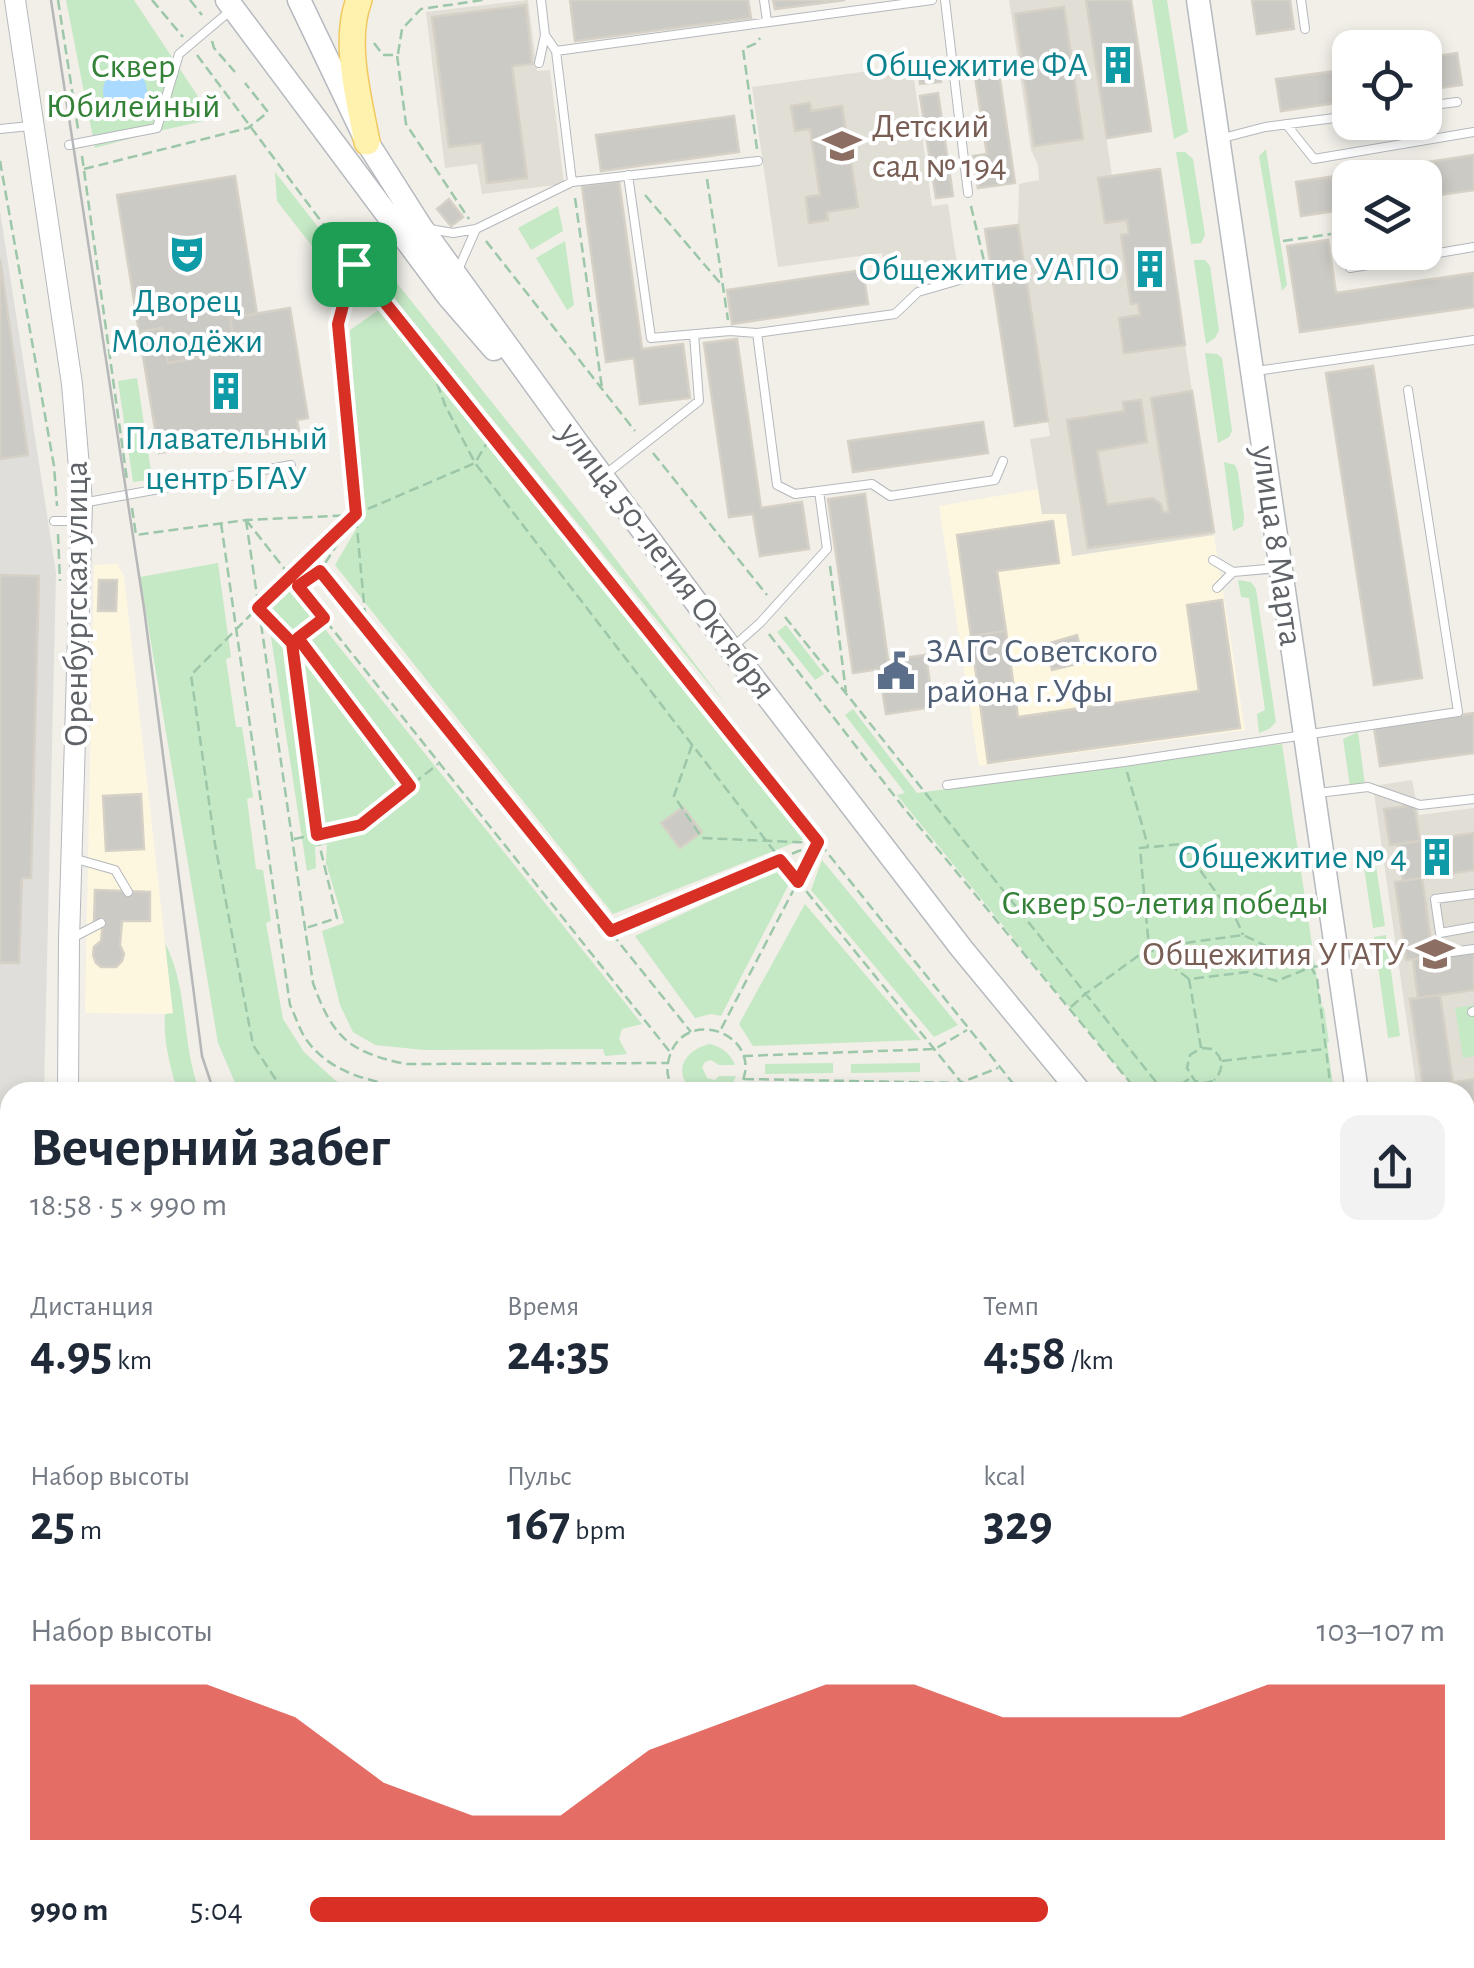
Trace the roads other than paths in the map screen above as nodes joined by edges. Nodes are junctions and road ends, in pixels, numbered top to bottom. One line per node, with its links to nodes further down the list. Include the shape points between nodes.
1 (15, 0): 20 (street, Оренбургская улица)
2 (299, 0): 24 (main road, улица 50-летия Октября)
3 (359, 0): 24 (main road, via 352,38)
4 (541, 0): 13 (lane)
5 (764, 0): 11 (lane)
6 (932, 0): 11 (lane)
7 (945, 0): 29 (lane)
8 (1198, 0): 23 (main road, улица 8 Марта)
9 (1301, 0): 12 (lane)
10 (231, 4): 25 (lane, via 179,54 158,128); 41 (main road, via 448,296)
11 (767, 21): 14 (lane)
12 (1305, 29)
13 (545, 35): 14 (lane); 15 (lane)
14 (556, 51): 28 (lane)
15 (539, 63)
16 (1457, 102): 17 (lane)
17 (1442, 104)
18 (1332, 118): 19 (lane)
19 (1286, 124): 22 (lane, via 1314,159); 23 (lane)
20 (34, 126): 21 (lane); 46 (street, Оренбургская улица, via 72,384)
21 (0, 128)
22 (1474, 132)
23 (1218, 139): 39 (main road, улица 8 Марта)
24 (367, 142): 30 (main road, улица 50-летия Октября)
25 (69, 145)
26 (758, 160): 27 (lane)
27 (628, 175): 28 (lane); 36 (lane, via 651,338)
28 (572, 182): 31 (lane)
29 (968, 193)
30 (421, 227): 31 (lane); 35 (main road, улица 50-летия Октября)
31 (476, 229): 35 (lane)
32 (1474, 247): 33 (lane)
33 (1442, 252)
34 (987, 272): 37 (lane, via 918,292 895,314)
35 (456, 274): 41 (main road, улица 50-летия Октября)
36 (694, 334): 37 (lane); 44 (lane, via 699,401)
37 (758, 334): 45 (lane, via 777,485 795,494)
38 (1474, 340): 39 (lane)
39 (1252, 372): 49 (main road, улица 8 Марта)
40 (1408, 390): 53 (lane, via 1458,712)
41 (579, 445): 44 (main road, улица 50-летия Октября)
42 (1003, 461): 45 (lane, via 994,480 890,496 872,484)
43 (290, 465): 46 (lane, via 129,494)
44 (602, 477): 52 (main road, улица 50-летия Октября)
45 (818, 491): 52 (lane, via 828,549)
46 (82, 512): 47 (lane); 57 (street, Оренбургская улица)
47 (56, 521)
48 (1213, 560): 50 (lane)
49 (1280, 568): 50 (lane); 53 (main road, улица 8 Марта)
50 (1233, 572): 51 (lane)
51 (1217, 588)
52 (730, 649): 66 (main road, улица 50-летия Октября)
53 (1304, 736): 54 (lane); 55 (main road, улица 8 Марта)
54 (948, 785)
55 (1313, 794): 56 (lane, via 1368,787 1420,805); 67 (main road, улица 8 Марта)
56 (1474, 800)
57 (72, 858): 58 (lane, via 114,870); 62 (street, Оренбургская улица)
58 (128, 892)
59 (1474, 894): 61 (lane, via 1436,899 1440,933)
60 (101, 923): 62 (lane)
61 (1474, 927)
62 (68, 940): 65 (street, Оренбургская улица)
63 (1474, 948): 64 (lane)
64 (1452, 952)
65 (68, 1082)
66 (1072, 1082)
67 (1356, 1082)

